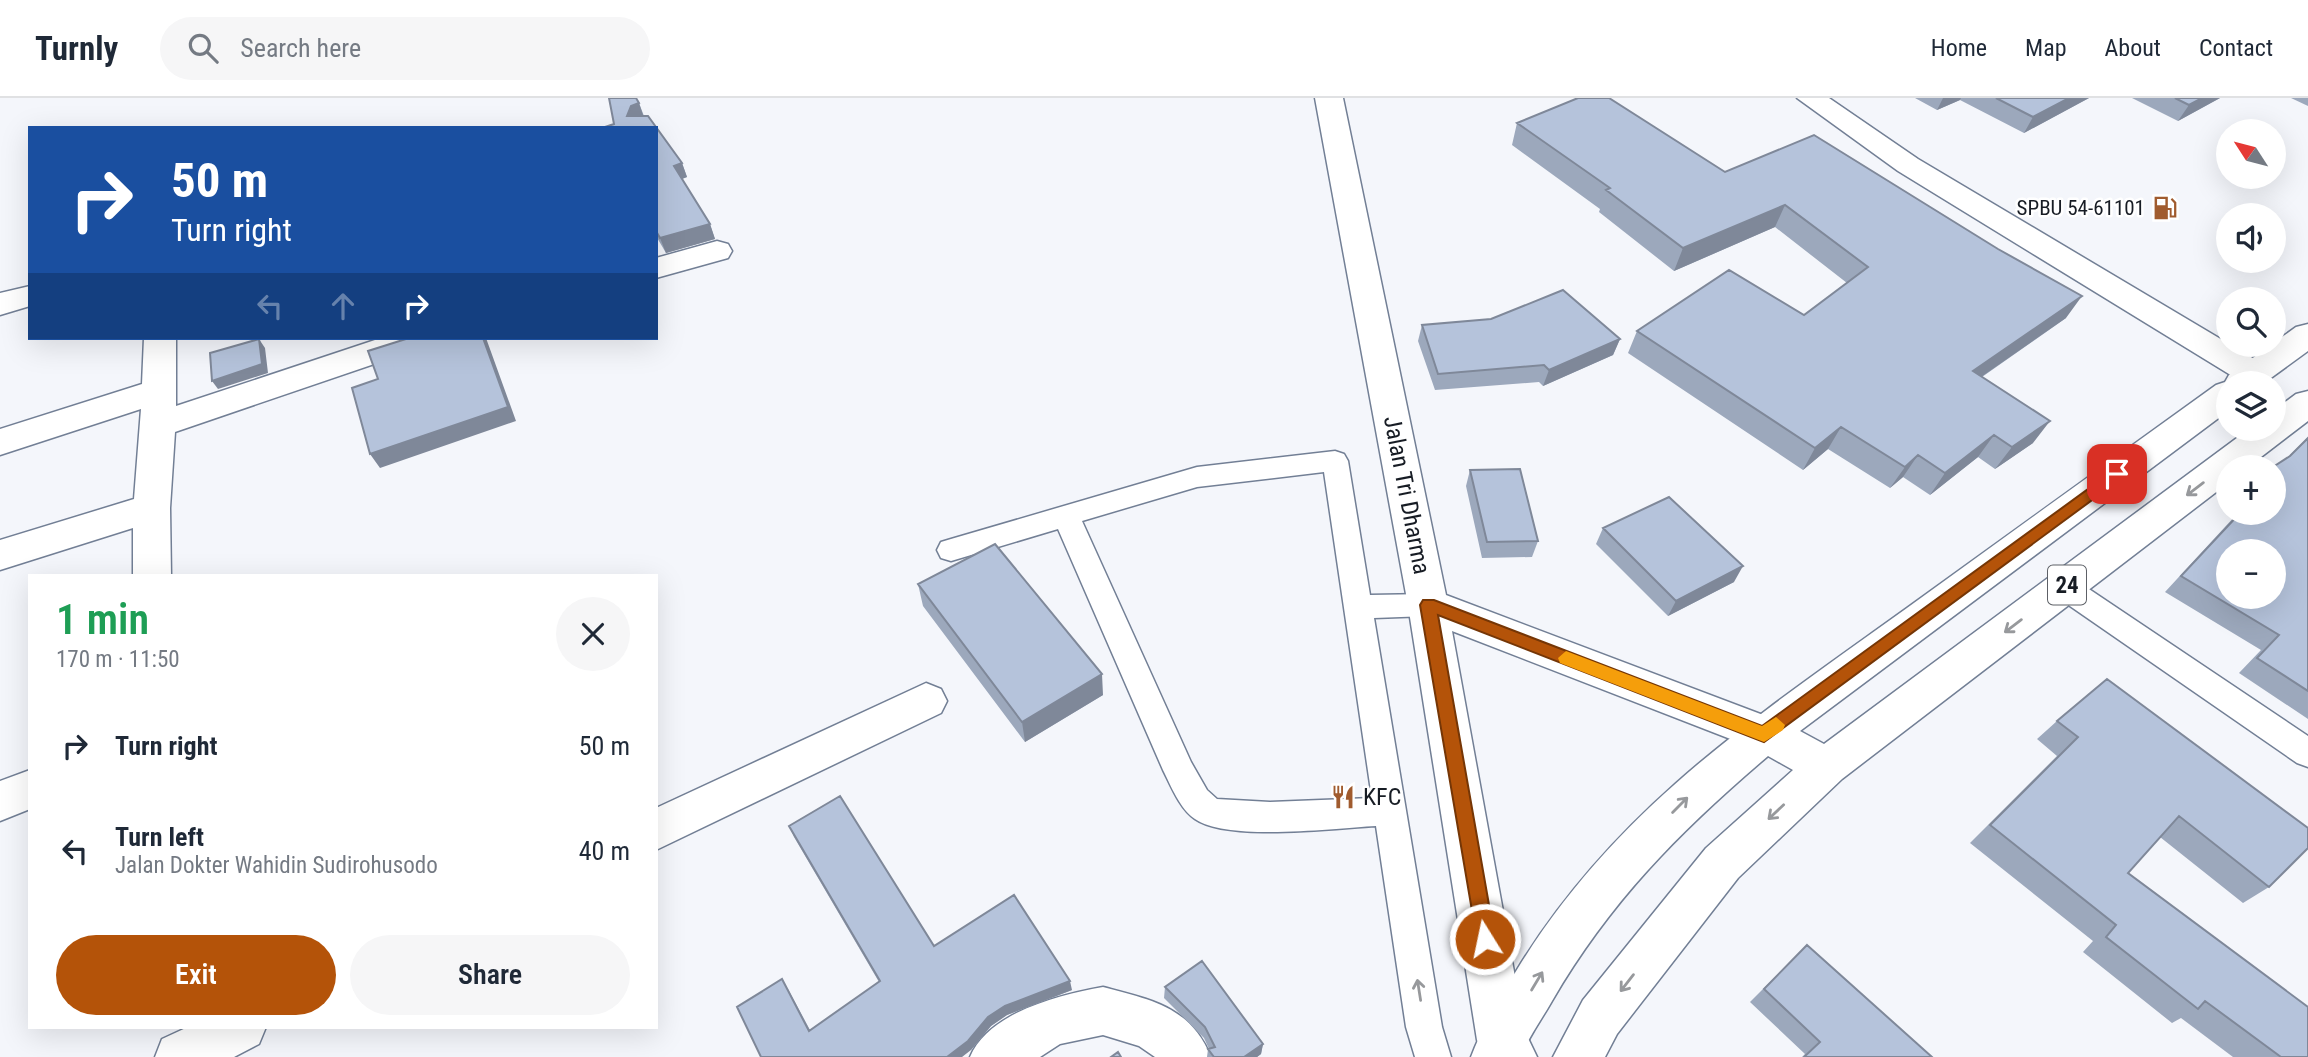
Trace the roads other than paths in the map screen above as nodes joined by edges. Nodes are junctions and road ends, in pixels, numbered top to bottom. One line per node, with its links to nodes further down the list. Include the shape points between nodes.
1 (1329, 98): 22 (main road, Jalan Tri Dharma)
2 (1811, 98): 10 (main road)
3 (717, 251): 4 (main road)
4 (658, 267)
5 (28, 297): 6 (main road)
6 (0, 304)
7 (2308, 335): 11 (main road, 24)
8 (160, 340): 14 (main road)
9 (408, 340): 14 (main road)
10 (2223, 371)
11 (2258, 371)
12 (2216, 401): 25 (main road, 24)
13 (2308, 403): 21 (main road, 24, one-way to 21)
14 (158, 408): 15 (main road); 16 (main road)
15 (0, 442)
16 (152, 508): 19 (main road); 20 (main road)
17 (1066, 516): 18 (lane); 23 (lane, via 1197,477 1335,461); 30 (lane, via 1199,804 1213,813 1238,816)
18 (951, 550)
19 (0, 555)
20 (152, 574)
21 (2064, 587): 26 (lane); 27 (main road, 24, one-way to 27)
22 (1429, 605): 23 (lane); 25 (main road); 34 (main road, Jalan Tri Dharma)
23 (1360, 607): 30 (lane)
24 (926, 701): 31 (main road)
25 (1764, 734): 27 (main road); 34 (main road, 24, one-way to 25, via 1552,956 1619,866 1689,796)
26 (2308, 753)
27 (1827, 766): 39 (main road, 24, one-way to 39, via 1722,863 1600,1017)
28 (28, 790): 29 (main road)
29 (0, 801)
30 (1391, 811): 38 (lane, one-way to 30, via 1424,1027)
31 (658, 829)
32 (177, 1029): 35 (main road)
33 (238, 1029): 35 (main road)
34 (1504, 1051)
35 (180, 1057)
36 (995, 1057): 37 (main road, via 1051,1021 1103,1011 1151,1026 1172,1039)
37 (1185, 1057)
38 (1433, 1057)
39 (1578, 1057)

